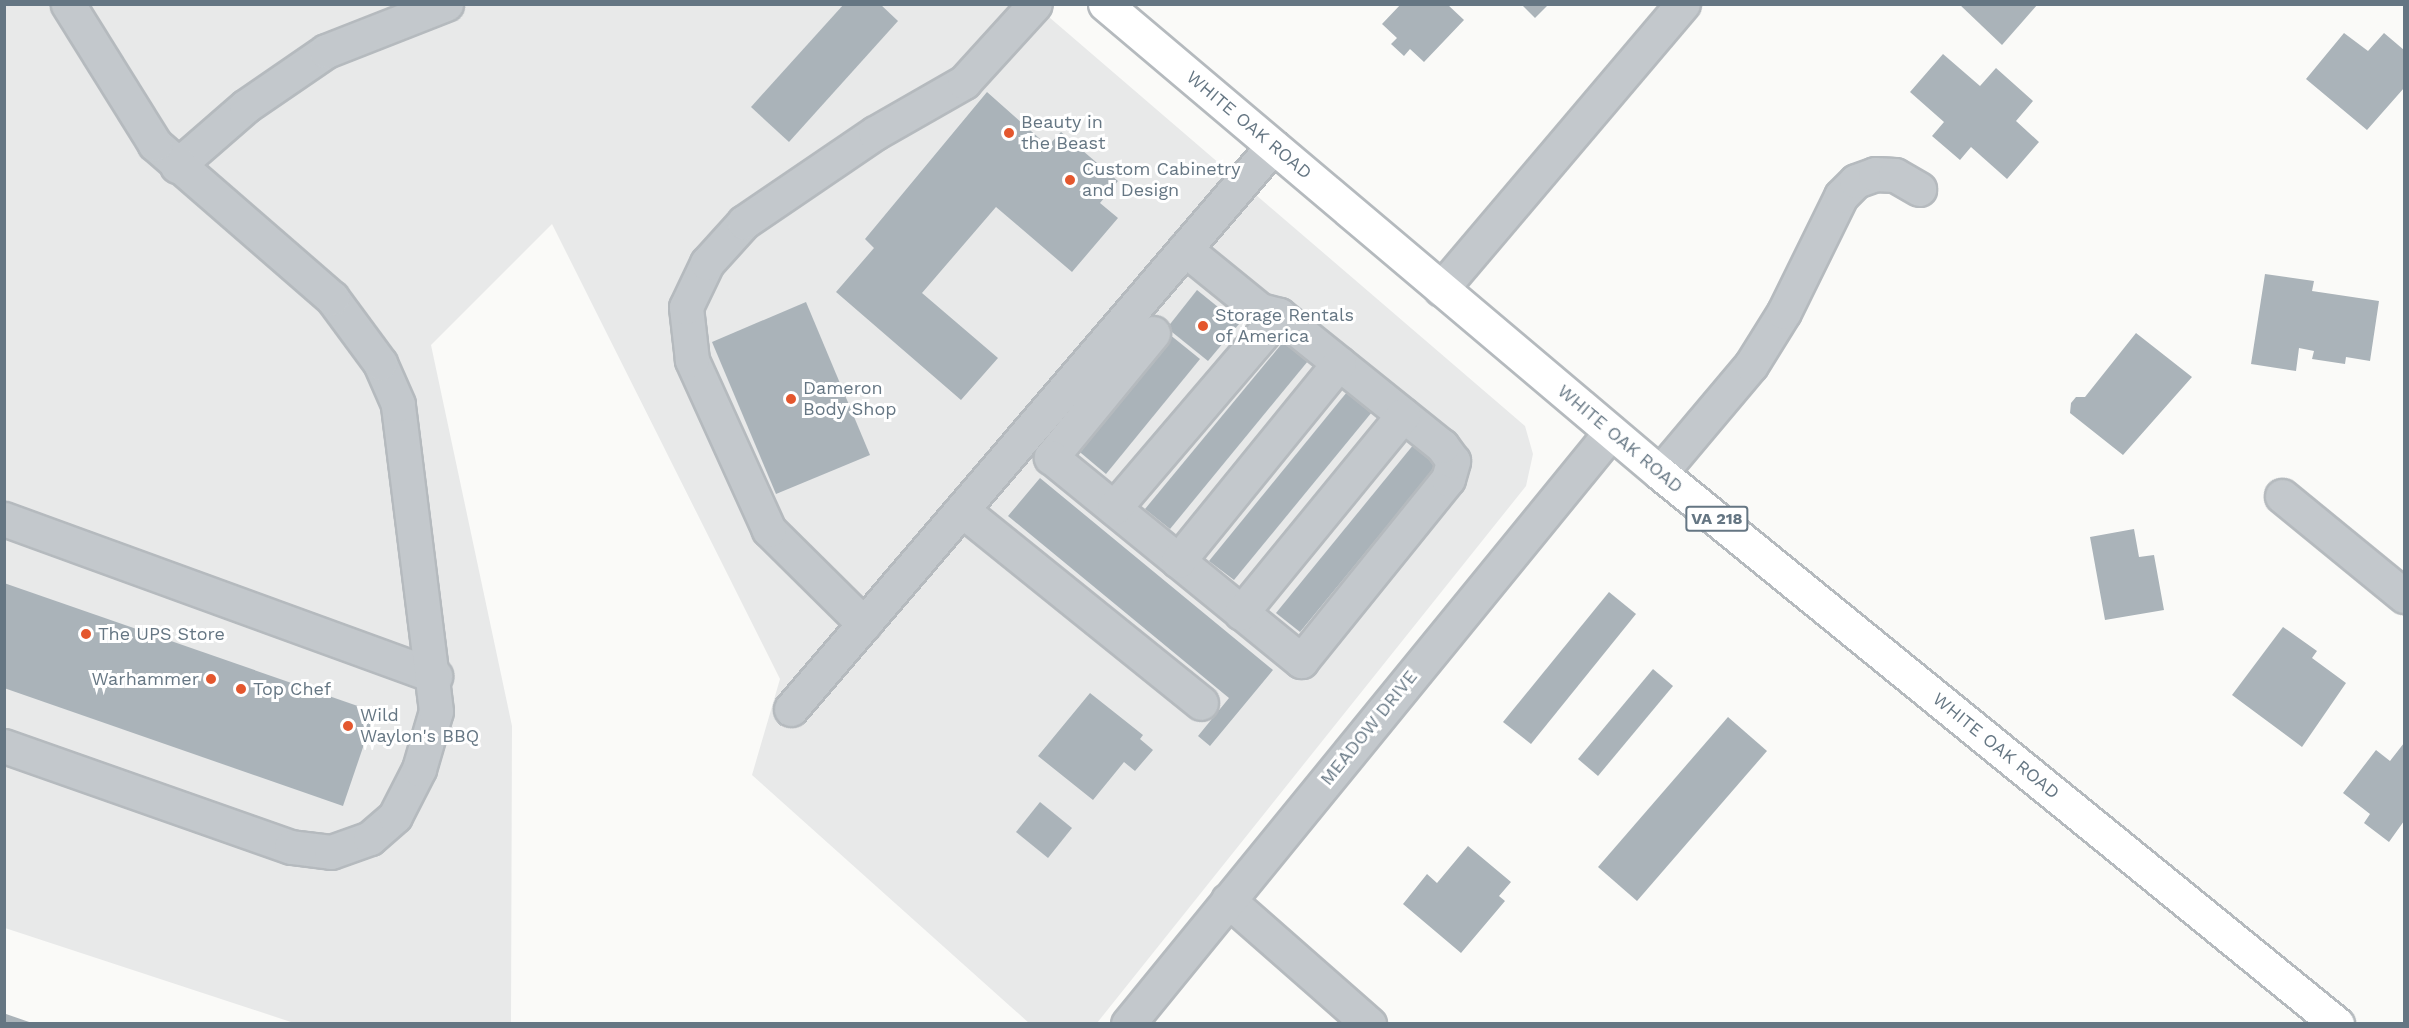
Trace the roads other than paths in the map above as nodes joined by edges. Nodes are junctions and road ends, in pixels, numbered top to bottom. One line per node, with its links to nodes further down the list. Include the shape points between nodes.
1 (68, 4): 7 (street, via 140,124)
2 (446, 4): 7 (street, via 326,51 246,106)
3 (1035, 4): 24 (street, via 964,82 865,139 744,222 707,263 686,307 692,360 764,520 792,557)
4 (1105, 4): 6 (main road, WHITE OAK ROAD / VA 218)
5 (1683, 4): 10 (street)
6 (1273, 146): 9 (street); 10 (main road, WHITE OAK ROAD / VA 218)
7 (177, 166): 25 (street, via 332,298 366,340 390,382 414,507)
8 (1919, 189): 16 (street, via 1894,175 1875,174 1856,181 1841,196 1784,312 1751,365)
9 (1185, 249): 11 (street, via 1260,310); 19 (street)
10 (1441, 289): 15 (main road, WHITE OAK ROAD / VA 218)
11 (1279, 315): 13 (street); 18 (street)
12 (1153, 333): 18 (street, via 1051,457)
13 (1338, 363): 14 (street); 21 (street)
14 (1403, 415): 23 (street); 23 (street, via 1448,453 1453,471 1301,662)
15 (1611, 432): 16 (main road, WHITE OAK ROAD / VA 218); 29 (street, MEADOW DRIVE)
16 (1660, 473): 32 (main road, WHITE OAK ROAD / VA 218)
17 (2282, 496): 22 (street)
18 (1114, 508): 21 (street)
19 (962, 510): 24 (street); 26 (street)
20 (7, 523): 25 (street)
21 (1178, 561): 23 (street)
22 (2404, 596)
23 (1241, 613)
24 (864, 624): 27 (street)
25 (435, 676): 28 (street, via 436,711 407,797 383,829 353,848 331,852 291,847)
26 (1201, 704)
27 (791, 709)
28 (4, 746)
29 (1228, 900): 30 (street, MEADOW DRIVE); 31 (street)
30 (1128, 1023)
31 (1369, 1023)
32 (2337, 1023)

